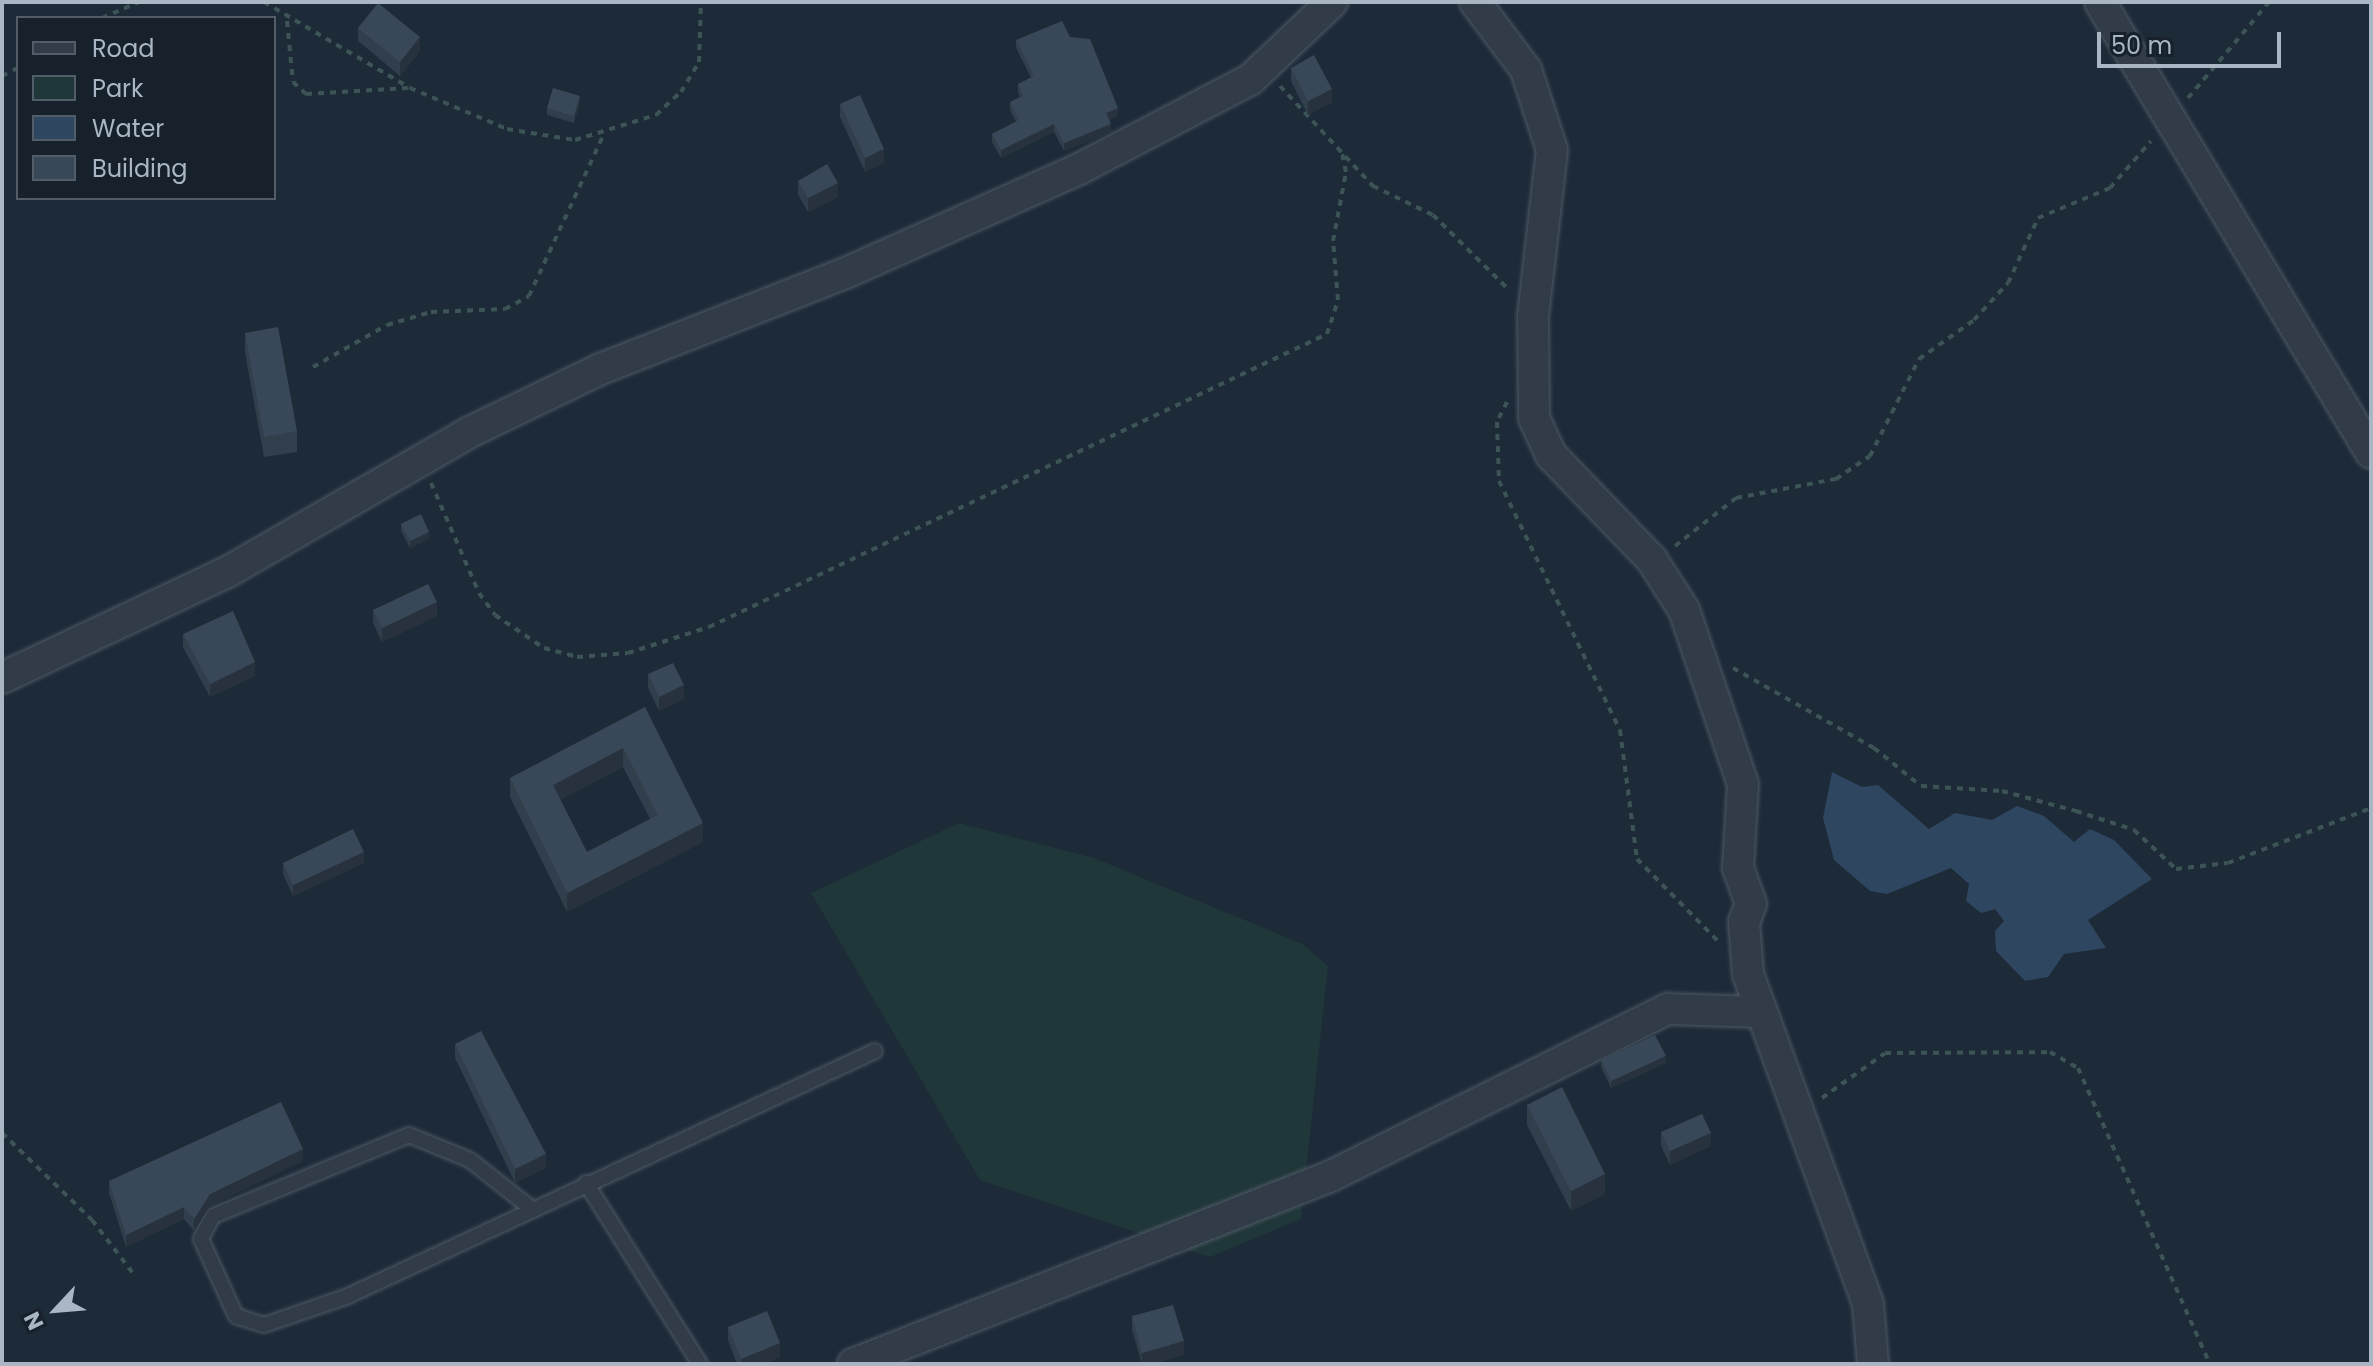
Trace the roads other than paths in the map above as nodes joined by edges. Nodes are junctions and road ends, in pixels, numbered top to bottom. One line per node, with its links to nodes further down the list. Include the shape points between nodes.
1 (1332, 2): 5 (street, via 1251,79 964,221 598,370 231,570)
2 (1475, 2): 6 (street, via 1526,70 1552,150 1533,329 1534,418 1551,455 1670,582 1697,646 1743,784 1738,868 1751,904 1744,922 1748,974)
3 (2100, 2): 4 (street, via 2167,122)
4 (2371, 453)
5 (2, 678)
6 (1759, 1012): 11 (street, via 1668,1009 1331,1176); 12 (street, via 1868,1304)
7 (875, 1051): 8 (lane)
8 (586, 1183): 9 (lane); 10 (lane)
9 (532, 1209): 9 (lane, via 470,1160 427,1136 409,1135 213,1216 201,1239 236,1316 264,1325 348,1296)
10 (700, 1364)
11 (853, 1364)
12 (1873, 1364)

